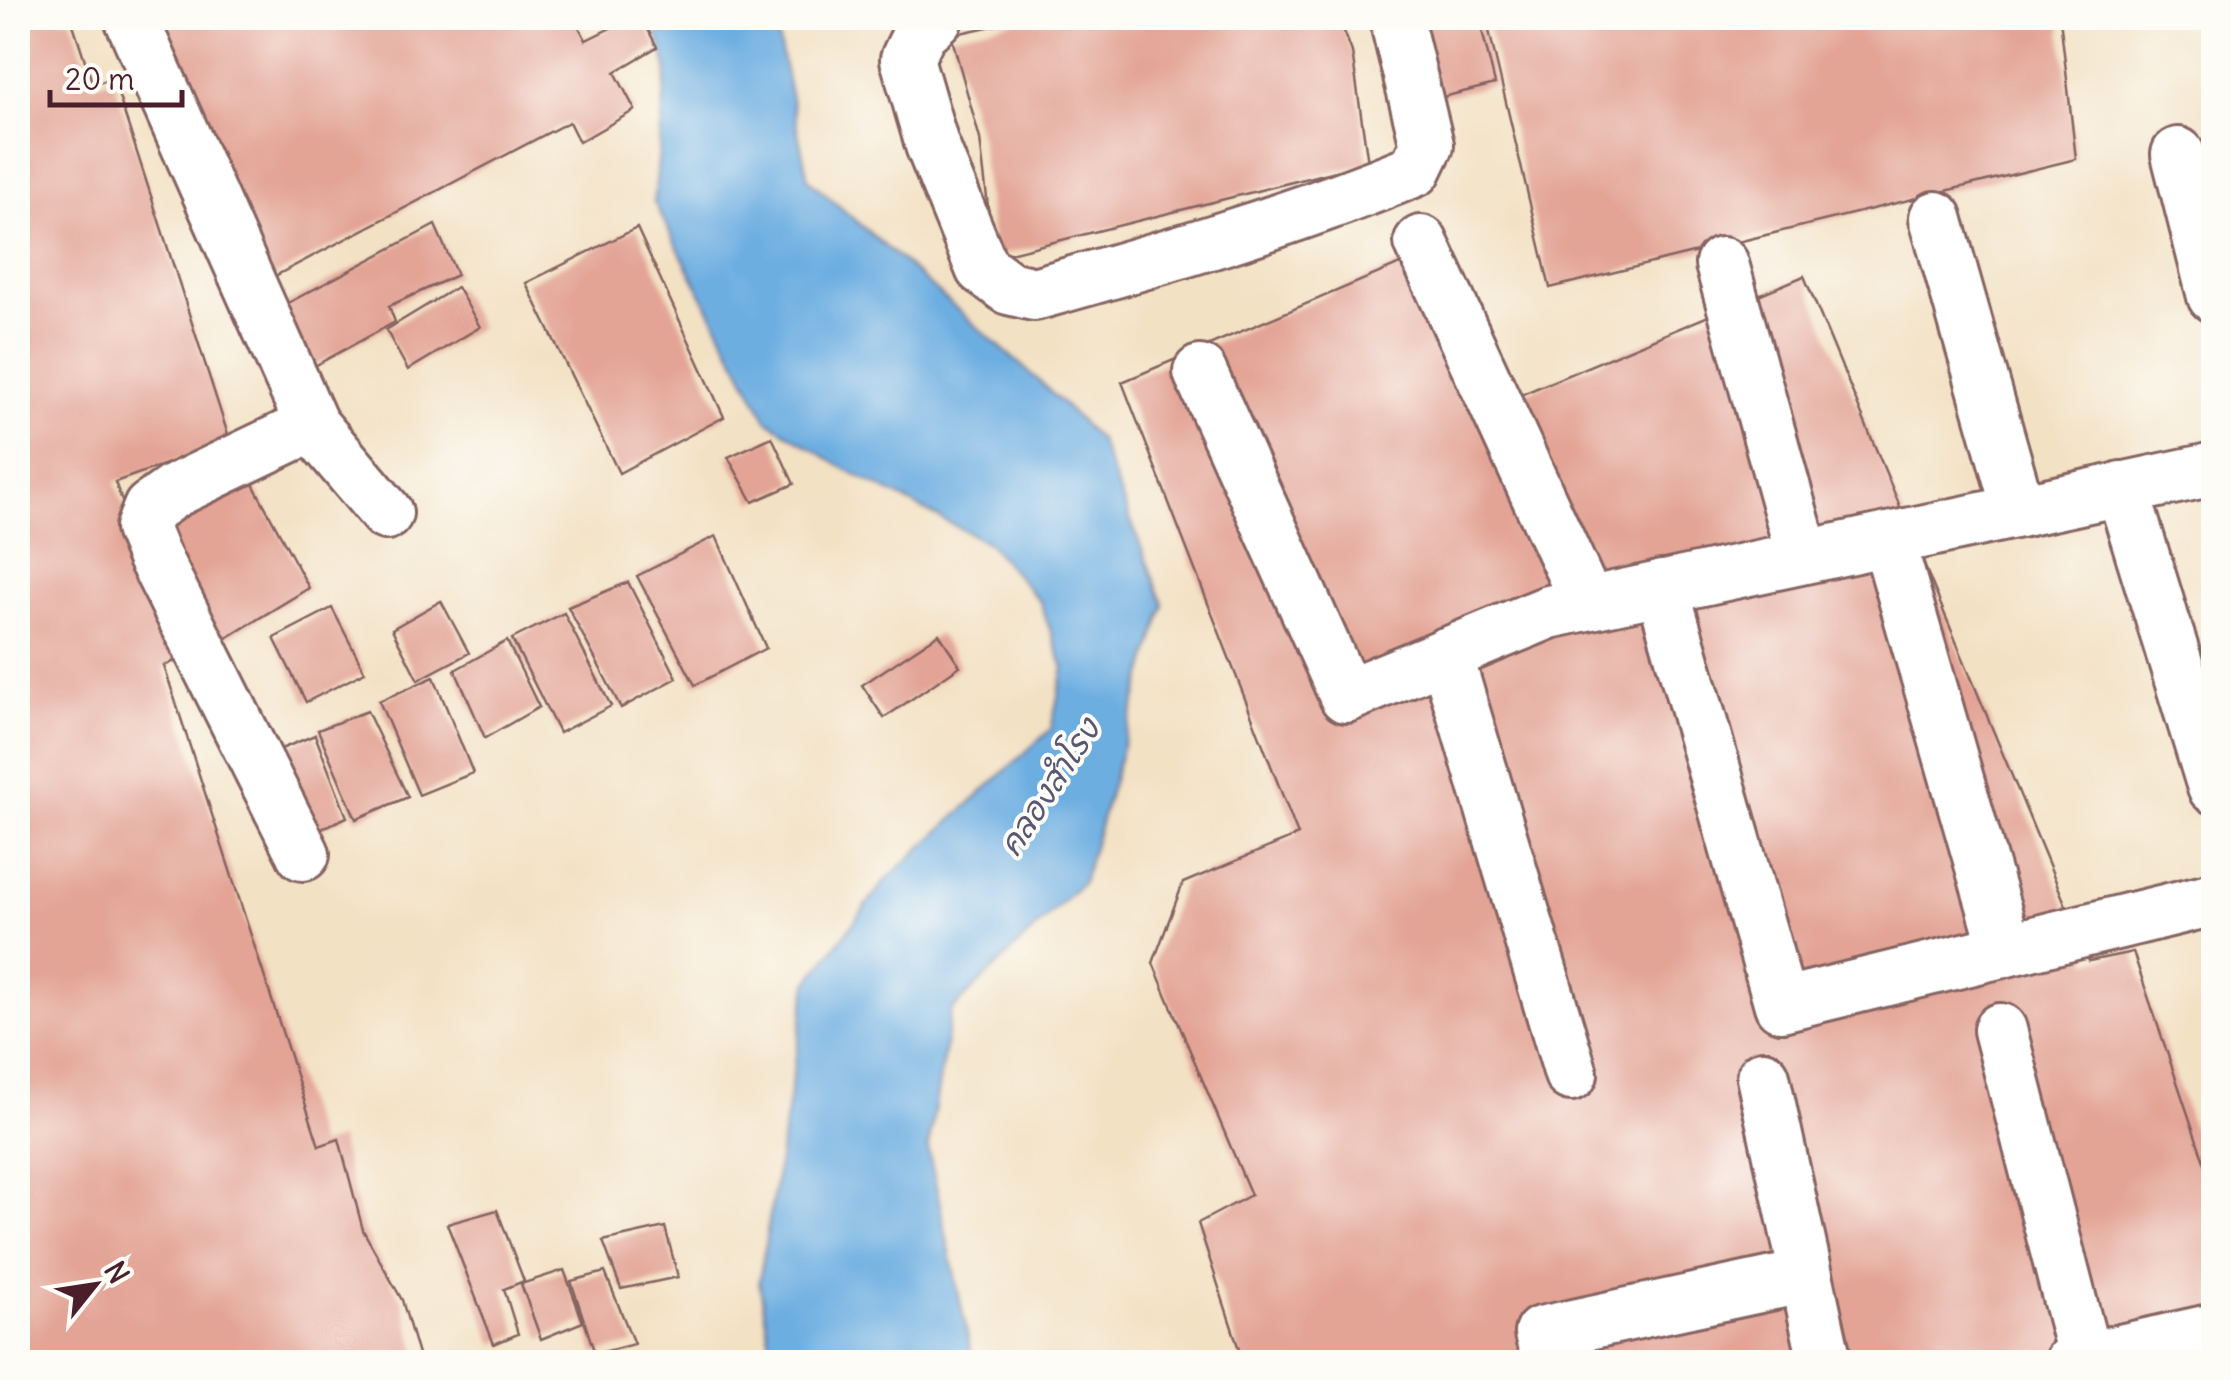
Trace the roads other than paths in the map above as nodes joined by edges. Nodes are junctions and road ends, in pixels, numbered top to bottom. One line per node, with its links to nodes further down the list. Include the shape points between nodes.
1 (132, 18): 10 (street)
2 (936, 18): 3 (street, via 907,59 932,145 982,268 1009,288 1034,294 1208,245 1415,170 1427,145)
3 (1396, 18)
4 (2178, 154): 8 (street)
5 (1936, 218): 13 (street)
6 (1421, 242): 18 (street)
7 (1722, 264): 16 (street)
8 (2214, 296)
9 (1200, 372): 19 (street, via 1346,696)
10 (312, 424): 14 (street); 21 (street, via 174,491 150,508 142,528)
11 (2214, 469): 12 (street)
12 (2122, 488): 13 (street); 20 (street)
13 (2019, 510): 15 (street)
14 (386, 513)
15 (1888, 538): 16 (street); 23 (street)
16 (1803, 557): 17 (street)
17 (1662, 587): 18 (street); 23 (street, via 1781,1005)
18 (1588, 603): 19 (street, via 1548,612)
19 (1446, 654): 25 (street)
20 (2214, 786)
21 (303, 854)
22 (2214, 899): 23 (street)
23 (2006, 950)
24 (2000, 1030): 29 (street)
25 (1570, 1074)
26 (1763, 1076): 27 (street)
27 (1806, 1276): 30 (street, via 1542,1333); 31 (street)
28 (2214, 1330): 29 (street)
29 (2078, 1361)
30 (1549, 1362)
31 (1825, 1362)

